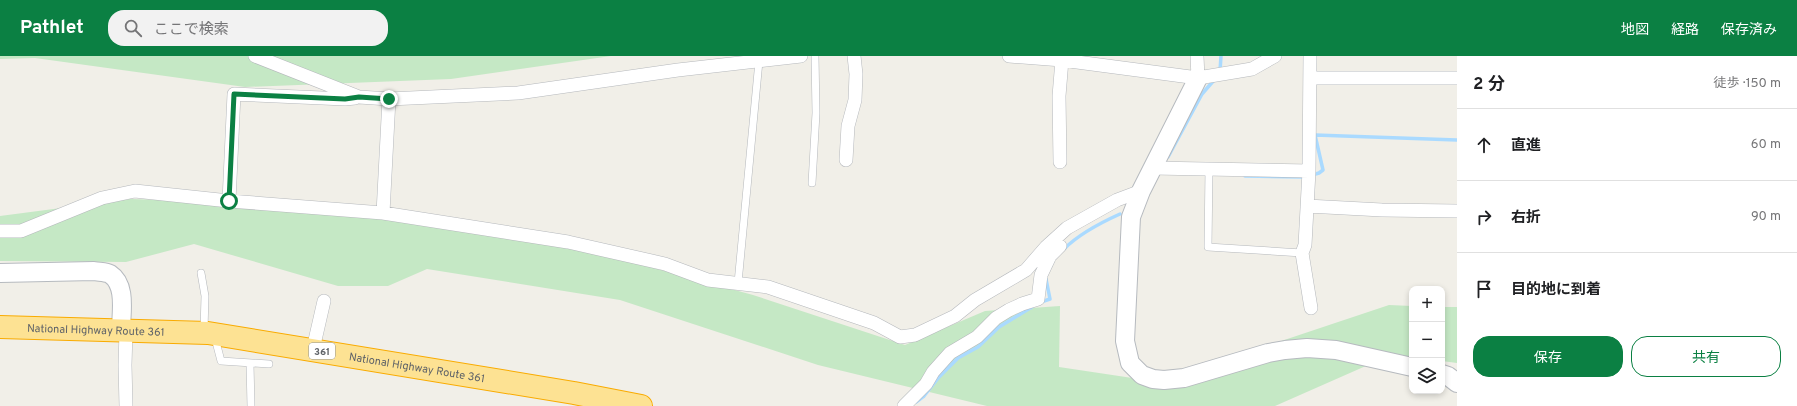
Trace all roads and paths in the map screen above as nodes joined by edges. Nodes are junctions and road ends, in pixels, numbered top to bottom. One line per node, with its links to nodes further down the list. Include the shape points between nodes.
1 (255, 56): 14 (street)
2 (802, 56): 10 (street)
3 (816, 56): 21 (lane)
4 (854, 56): 16 (street, via 855,100 848,126)
5 (1009, 56): 9 (street)
6 (1197, 56): 11 (street)
7 (1275, 56): 11 (street, via 1252,69)
8 (1310, 56): 12 (street)
9 (1062, 60): 11 (street); 17 (street, via 1059,96)
10 (759, 61): 15 (street, via 518,93); 31 (lane)
11 (1198, 78): 18 (street)
12 (1310, 78): 13 (street); 20 (street)
13 (1457, 78)
14 (359, 97): 15 (street); 23 (street, via 345,99 234,94)
15 (389, 99): 26 (street)
16 (846, 160)
17 (1060, 162)
18 (1153, 168): 19 (street); 22 (street)
19 (1210, 169): 20 (street); 28 (lane, via 1208,248)
20 (1309, 171): 24 (street)
21 (812, 183)
22 (1141, 191): 31 (street, via 1117,200 1067,228 1026,270 975,300 955,316 915,335 900,336 874,323 768,287); 40 (street, via 1131,217 1125,341 1130,363 1142,375 1164,380 1184,378 1268,353 1307,348 1336,350); 47 (street, via 1075,233 1050,256 1040,275 1038,299 1009,310 977,336 950,353 926,384)
23 (229, 201): 26 (street); 27 (street, via 135,191 102,198 21,231)
24 (1307, 206): 25 (street); 28 (street, via 1305,245)
25 (1457, 210)
26 (383, 213): 31 (street, via 568,242 665,264 708,280)
27 (0, 231)
28 (1302, 253): 33 (street)
29 (201, 272): 36 (lane)
30 (0, 273): 35 (street, via 94,271 109,274 117,281 121,291)
31 (738, 283)
32 (324, 301): 37 (street)
33 (1311, 308)
34 (0, 327): 35 (highway, National Highway Route 361 / 361)
35 (124, 331): 36 (highway, National Highway Route 361 / 361); 44 (street)
36 (209, 333): 37 (highway, National Highway Route 361 / 361); 38 (lane, via 221,361)
37 (313, 349): 43 (highway, National Highway Route 361 / 361)
38 (250, 364): 39 (lane); 45 (lane)
39 (269, 364)
40 (1409, 366)
41 (1445, 375): 42 (street)
42 (1457, 383)
43 (574, 399): 46 (highway, National Highway Route 361 / 361)
44 (126, 406)
45 (251, 406)
46 (641, 406)
47 (904, 406)

